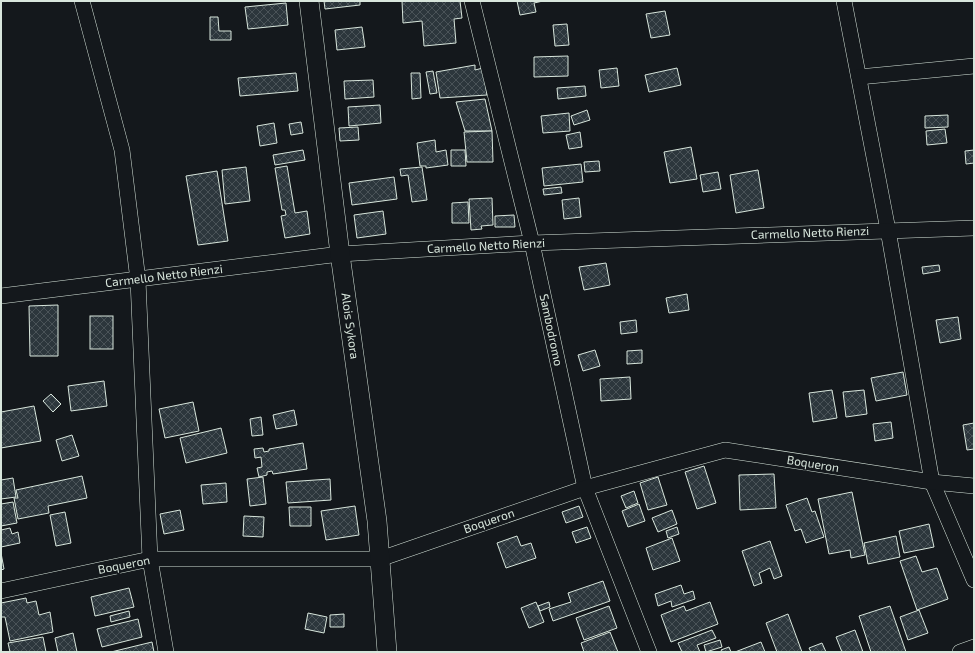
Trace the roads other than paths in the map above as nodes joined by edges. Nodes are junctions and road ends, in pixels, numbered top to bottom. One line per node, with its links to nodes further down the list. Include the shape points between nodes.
1 (82, 1): 11 (street, via 122,150)
2 (309, 1): 10 (street, Alois Sykora)
3 (472, 1): 9 (street, Sambodromo)
4 (844, 1): 6 (street)
5 (974, 66): 6 (street)
6 (859, 77): 8 (street)
7 (974, 228): 8 (street, Carmello Netto Rienzi)
8 (888, 230): 9 (street, Carmello Netto Rienzi); 13 (street)
9 (532, 243): 10 (street, Carmello Netto Rienzi); 15 (street, Sambodromo)
10 (340, 254): 11 (street, Carmello Netto Rienzi); 17 (street, Alois Sykora, via 378,521)
11 (138, 280): 12 (street, Carmello Netto Rienzi); 16 (street)
12 (1, 296)
13 (932, 482): 14 (street, Boqueron); 15 (street, Boqueron, via 725,450); 18 (street)
14 (974, 486)
15 (585, 488): 17 (street, Boqueron); 23 (street, Sambodromo)
16 (150, 559): 17 (street, Boqueron); 19 (street, Boqueron); 21 (street)
17 (380, 559): 22 (street, Alois Sykora)
18 (974, 580)
19 (1, 591)
20 (974, 647): 24 (street)
21 (166, 652)
22 (387, 652)
23 (649, 652)
24 (960, 652)

